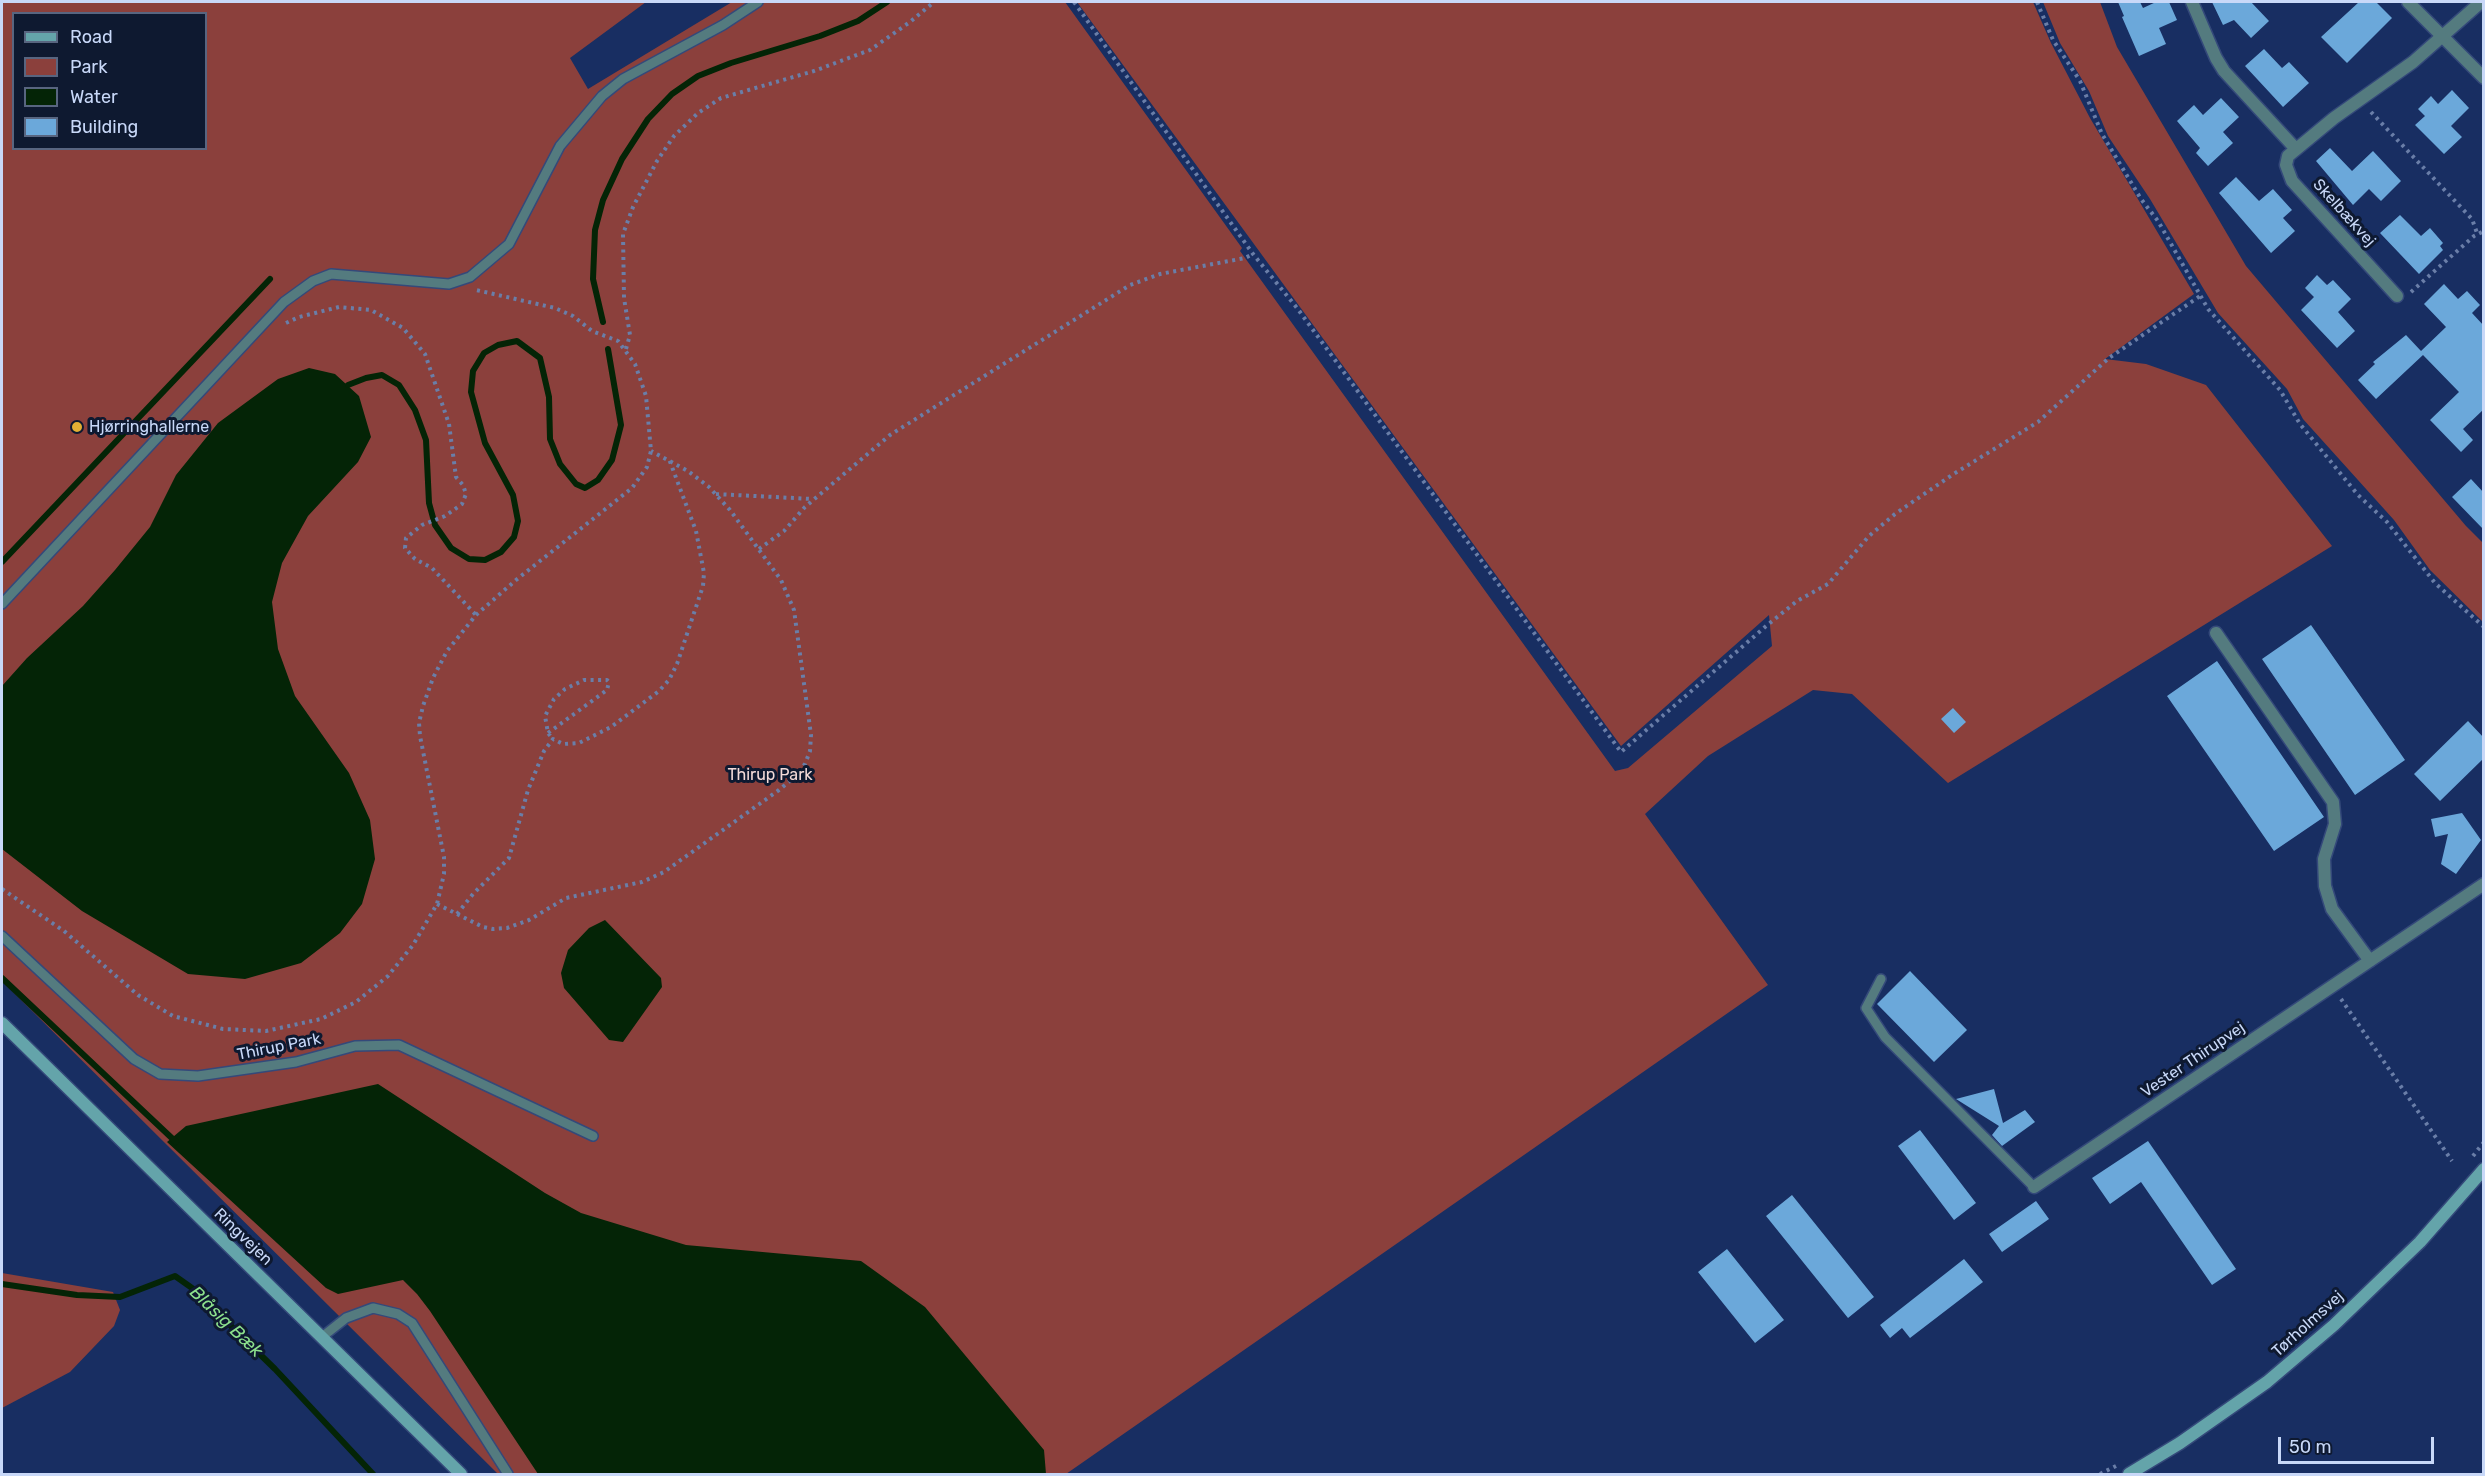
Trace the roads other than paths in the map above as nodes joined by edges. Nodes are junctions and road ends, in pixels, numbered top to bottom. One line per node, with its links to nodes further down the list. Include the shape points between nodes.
1 (758, 2): 9 (lane, via 623,79 602,96 560,146 509,244 470,277 448,284 331,274 312,281 284,302)
2 (2192, 2): 7 (street, via 2224,71)
3 (2408, 2): 5 (street)
4 (2481, 2): 5 (street)
5 (2443, 38): 6 (street); 7 (street)
6 (2484, 78)
7 (2295, 148): 8 (street, Skelbækvej, via 2286,165 2292,181)
8 (2397, 296)
9 (2, 604)
10 (2216, 633): 13 (street, via 2333,802 2335,824 2324,859 2325,886 2332,909)
11 (2484, 884): 13 (street, Vester Thirupvej)
12 (2, 936): 16 (lane, Thirup Park, via 134,1059 160,1074 198,1076 296,1062 355,1046 399,1045)
13 (2370, 961): 18 (street, Vester Thirupvej)
14 (1881, 979): 18 (lane, via 1866,1008 1885,1037)
15 (2, 1023): 19 (main road, Ringvejen)
16 (593, 1136)
17 (2484, 1169): 22 (main road, Tørholmsvej, via 2420,1242 2267,1382)
18 (2034, 1186)
19 (322, 1338): 20 (main road, Ringvejen); 21 (lane, via 346,1318 373,1308 398,1314 412,1323)
20 (461, 1474)
21 (508, 1474)
22 (2129, 1474)

